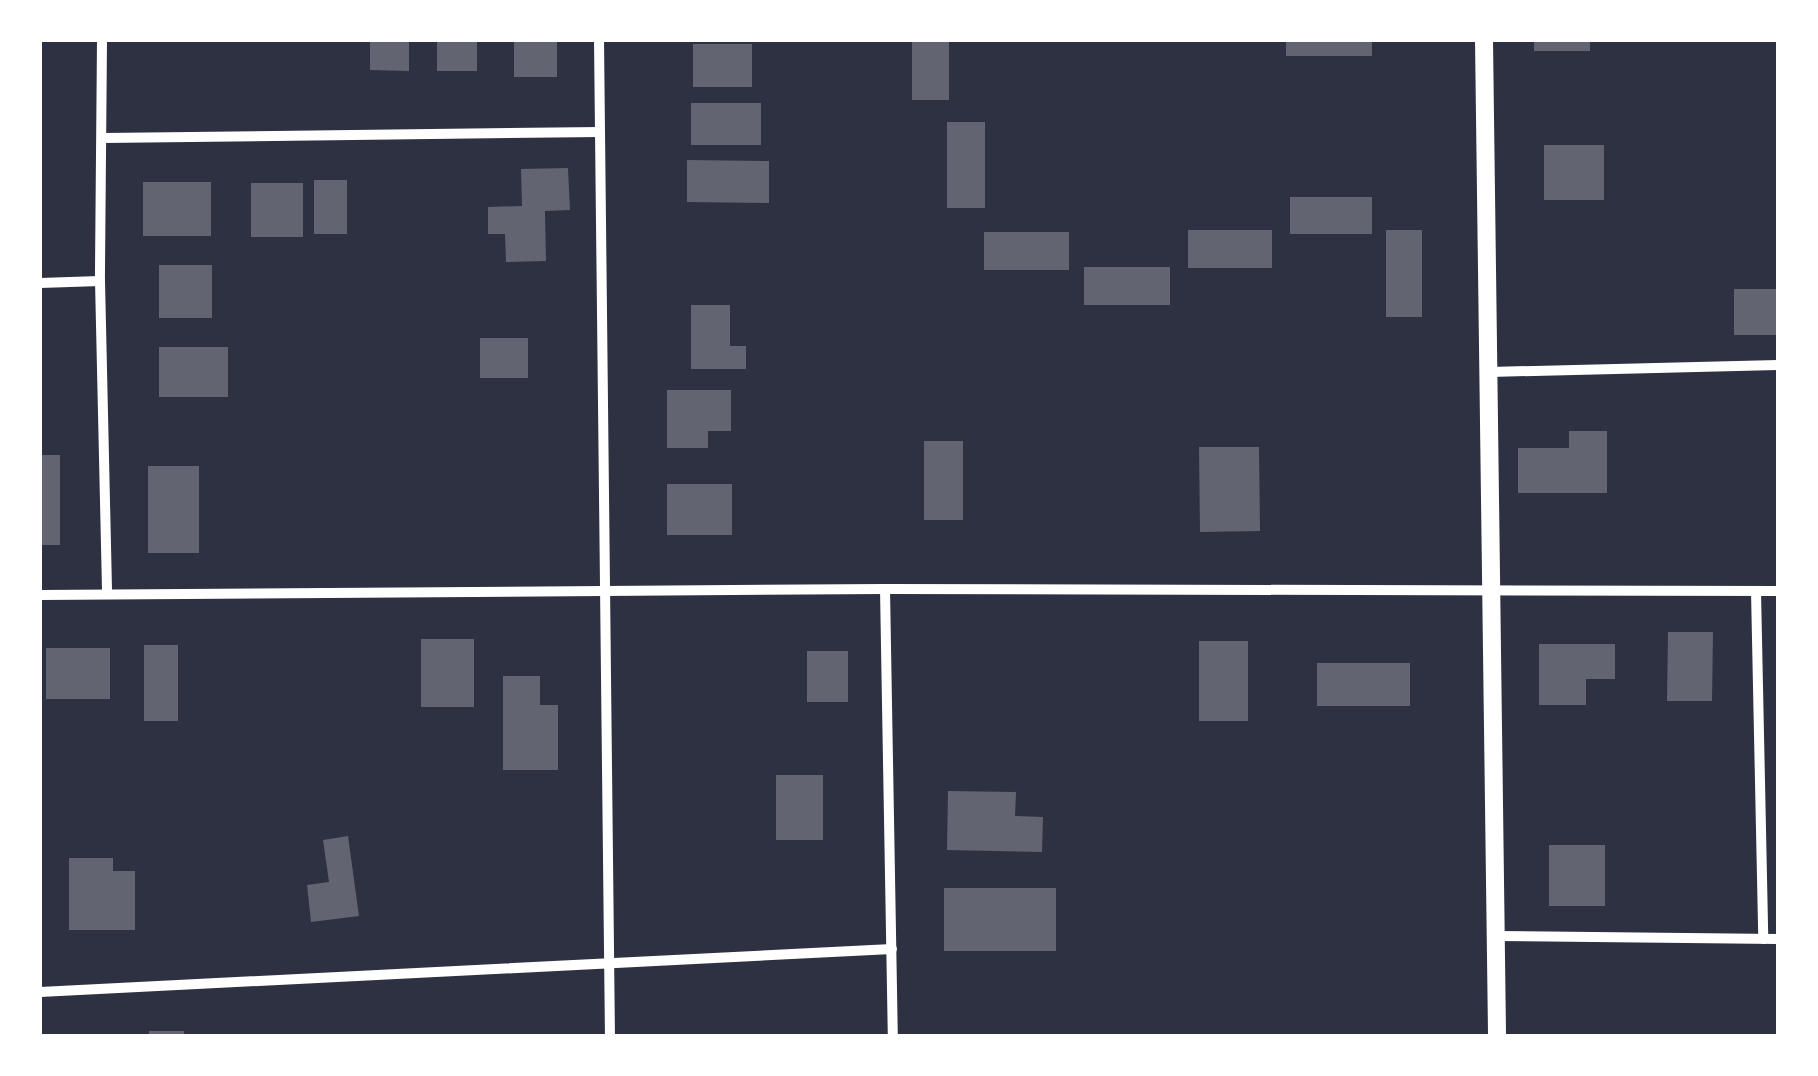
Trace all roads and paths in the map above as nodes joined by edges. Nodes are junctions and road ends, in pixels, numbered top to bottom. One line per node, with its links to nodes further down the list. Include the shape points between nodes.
1 (102, 40): 5 (street)
2 (599, 40): 4 (street)
3 (1484, 40): 9 (street)
4 (600, 132): 5 (street); 11 (street)
5 (103, 138): 6 (street)
6 (100, 281): 7 (street); 15 (street)
7 (40, 283)
8 (1778, 365): 9 (street)
9 (1490, 372): 14 (street)
10 (885, 588): 11 (street); 14 (street); 20 (street)
11 (605, 590): 15 (street); 21 (street)
12 (1756, 591): 13 (street); 14 (street); 18 (street)
13 (1778, 591)
14 (1491, 592): 17 (street)
15 (107, 594): 16 (street)
16 (40, 595)
17 (1496, 936): 18 (street); 25 (street)
18 (1764, 939): 19 (street)
19 (1778, 939)
20 (892, 949): 21 (street); 24 (street)
21 (609, 962): 22 (street); 23 (street)
22 (40, 992)
23 (610, 1036)
24 (893, 1036)
25 (1496, 1036)

